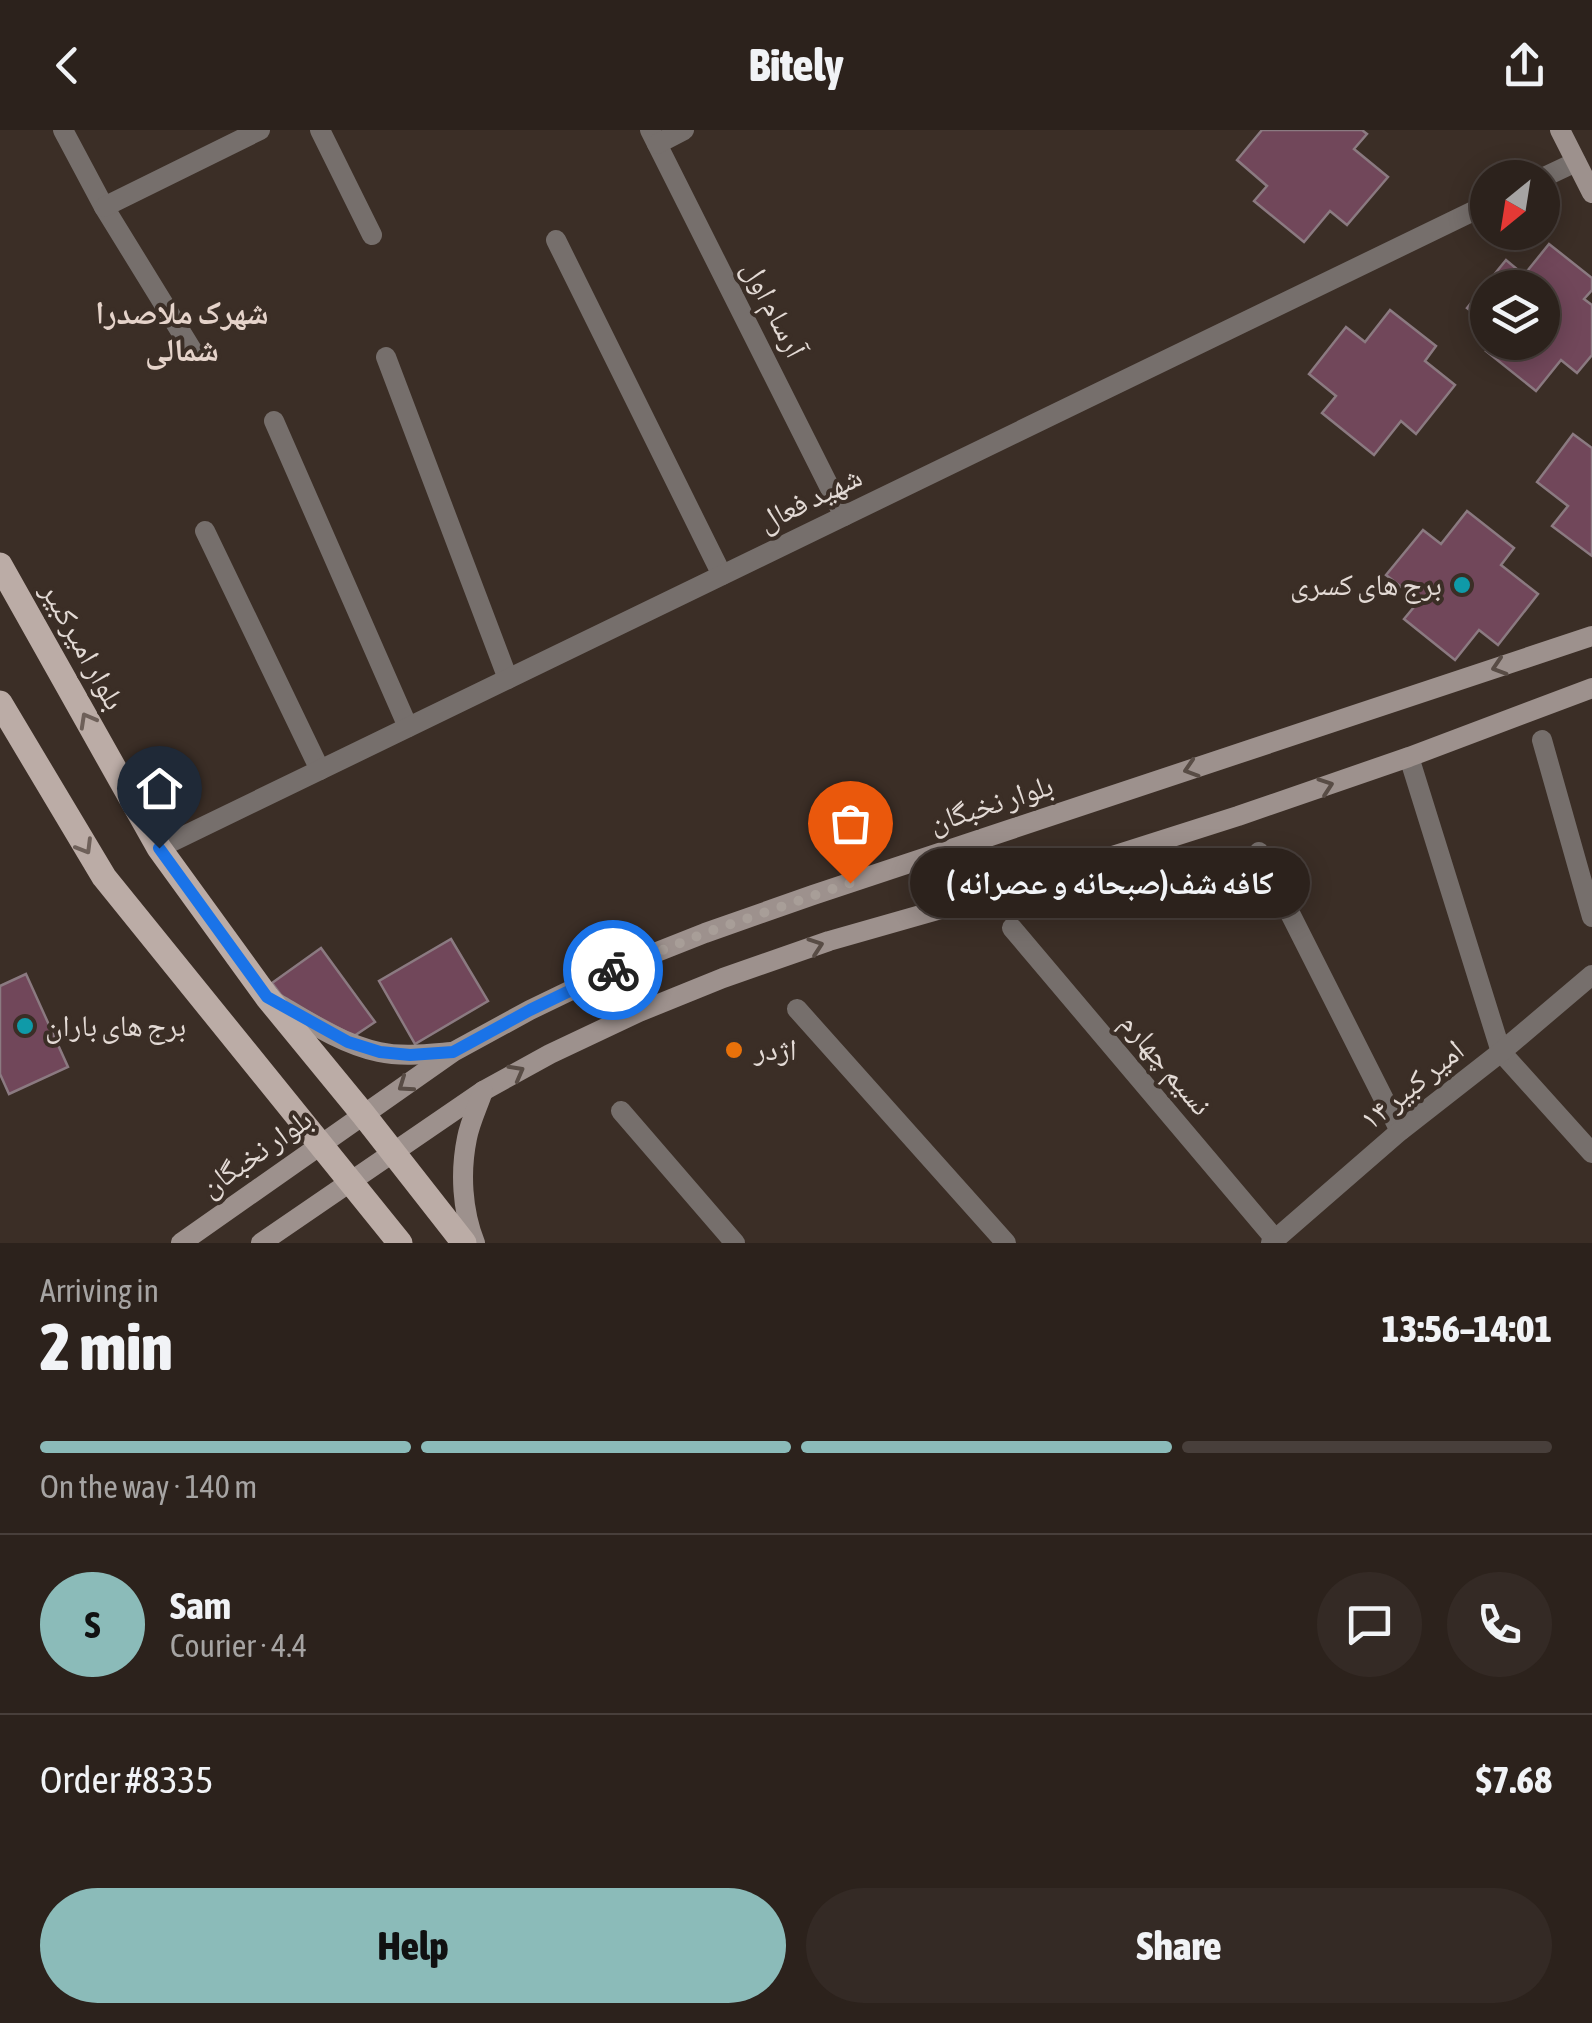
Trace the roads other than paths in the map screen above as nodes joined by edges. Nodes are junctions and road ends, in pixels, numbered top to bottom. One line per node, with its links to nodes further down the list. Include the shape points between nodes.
1 (62, 130): 10 (street)
2 (260, 130): 10 (street)
3 (320, 130): 12 (street)
4 (684, 130): 6 (street)
5 (1560, 130): 7 (main road)
6 (653, 137): 17 (street, آرسام اول)
7 (1576, 162): 8 (street); 9 (main road)
8 (1560, 170)
9 (1592, 193)
10 (104, 207): 14 (street)
11 (1470, 213): 17 (street, شهید فعال)
12 (372, 235)
13 (556, 240): 20 (street)
14 (192, 350)
15 (386, 356): 22 (street)
16 (274, 421): 25 (street)
17 (844, 516): 20 (street, شهید فعال)
18 (205, 531): 28 (street)
19 (0, 565): 29 (main road, بلوار امیرکبیر, one-way to 19)
20 (722, 575): 22 (street, شهید فعال)
21 (1592, 636): 36 (main road, بلوار نخبگان, one-way to 36, via 705,933 602,976)
22 (508, 679): 25 (street, شهید فعال)
23 (1592, 688): 27 (main road)
24 (0, 703): 42 (main road, one-way to 42, via 104,878)
25 (408, 727): 28 (street, شهید فعال)
26 (1542, 740): 31 (street)
27 (1409, 758): 37 (street); 38 (main road, one-way to 27, via 639,1012 723,978)
28 (320, 770): 29 (street, شهید فعال)
29 (159, 848): 34 (main road, بلوار امیرکبیر)
30 (1259, 852): 41 (street)
31 (1592, 917)
32 (1012, 928): 46 (street, نسیم چهارم)
33 (1592, 975): 37 (street, امیر کبیر ۱۴)
34 (267, 997): 36 (main road, via 348,1042 380,1052); 40 (main road, بلوار امیرکبیر)
35 (797, 1008): 53 (street)
36 (453, 1052): 40 (main road, بلوار نخبگان, one-way to 40)
37 (1501, 1052): 41 (street, امیر کبیر ۱۴); 44 (street)
38 (483, 1091): 43 (main road); 51 (main road, via 467,1135 462,1182)
39 (621, 1111): 52 (street)
40 (363, 1114): 42 (main road, بلوار نخبگان); 43 (main road, بلوار امیرکبیر)
41 (1400, 1132): 46 (street, امیر کبیر ۱۴)
42 (321, 1144): 45 (main road); 47 (main road, بلوار نخبگان)
43 (393, 1152): 45 (main road); 50 (main road, بلوار امیرکبیر)
44 (1592, 1153)
45 (350, 1181): 48 (main road); 49 (main road)
46 (1273, 1241)
47 (180, 1243)
48 (261, 1243)
49 (400, 1243)
50 (464, 1243)
51 (475, 1243)
52 (735, 1243)
53 (1006, 1243)

